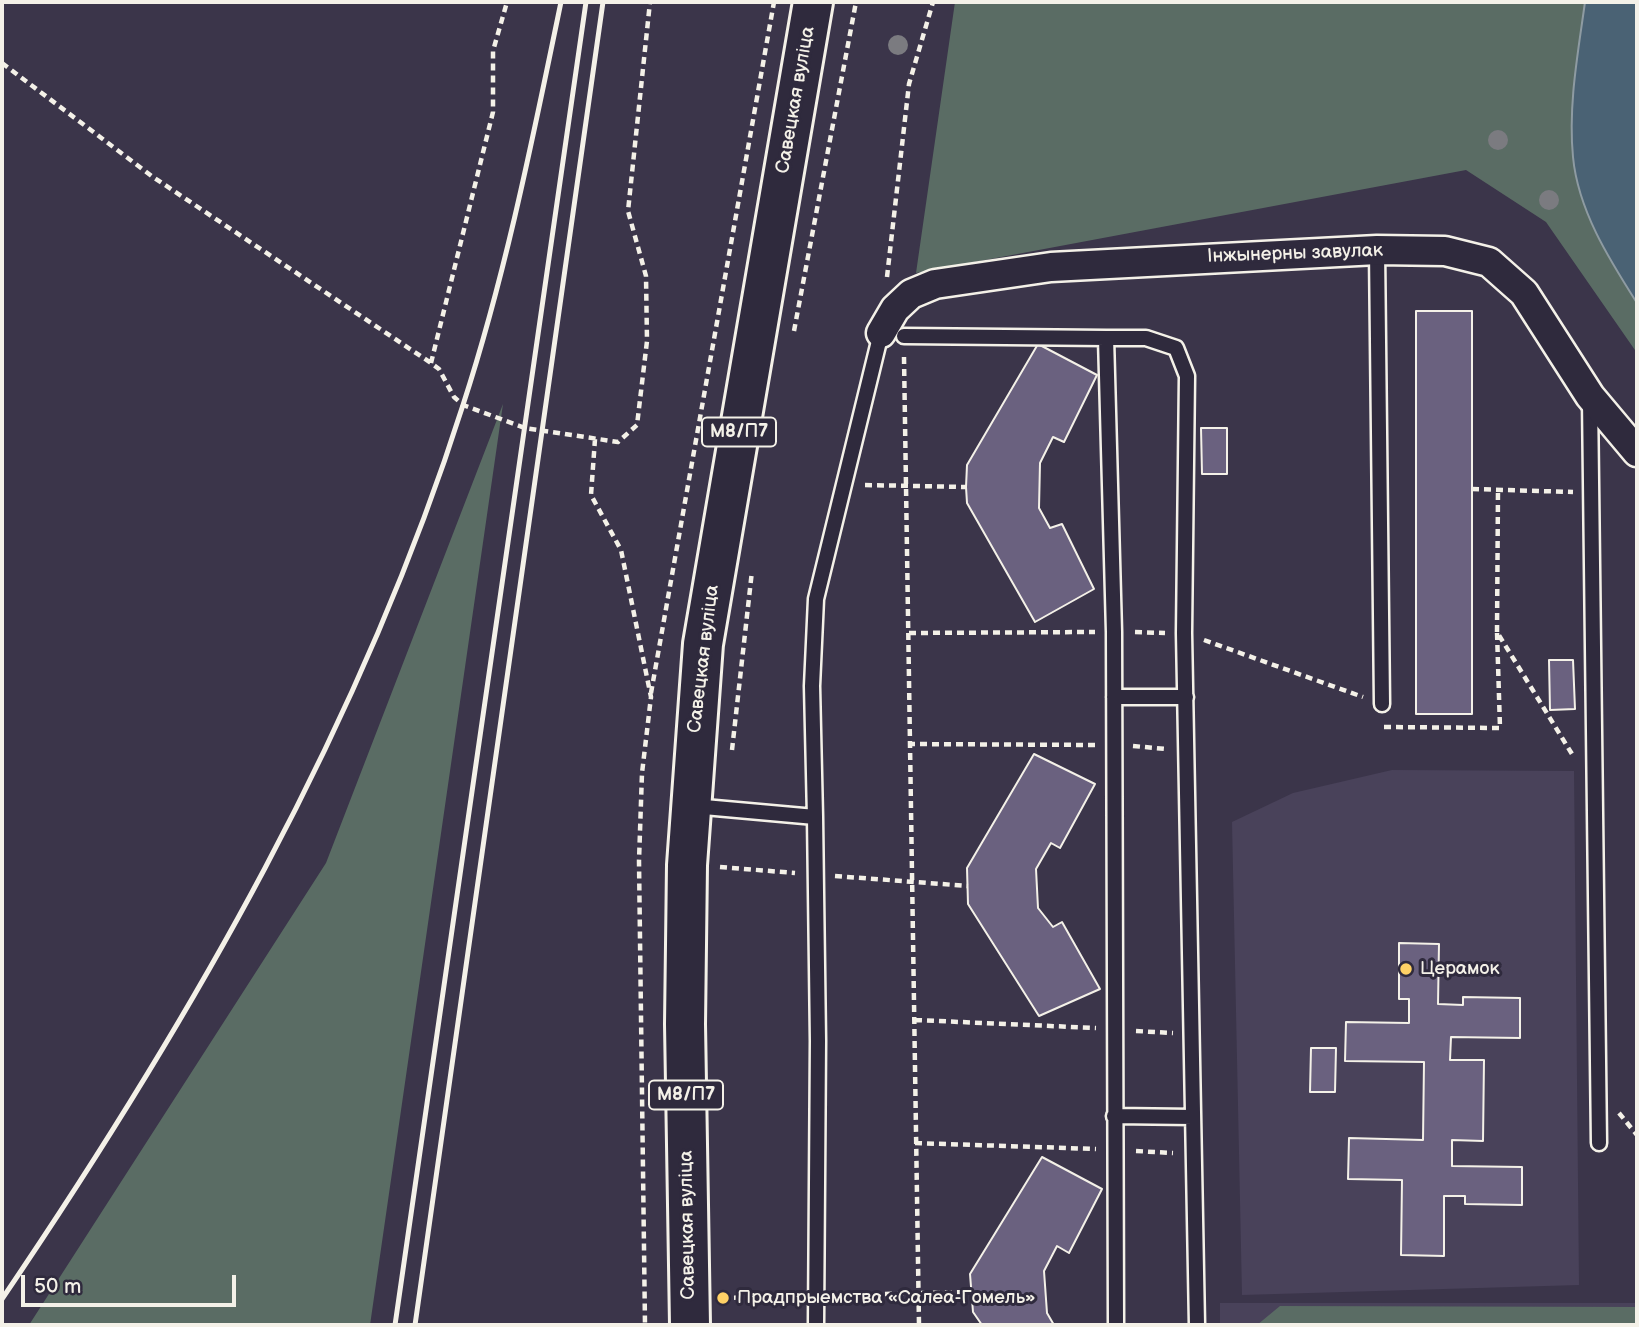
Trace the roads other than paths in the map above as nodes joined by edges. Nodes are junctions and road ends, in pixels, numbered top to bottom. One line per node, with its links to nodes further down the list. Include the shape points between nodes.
1 (813, 2): 10 (main road, Савецкая вуліца / М8/П7, via 702,644)
2 (1377, 250): 3 (street, Інжынерны завулак, via 1051,267 935,284 911,294 895,309); 5 (street, Інжынерны завулак, via 1445,251 1489,262 1524,293); 9 (lane)
3 (892, 335): 4 (lane); 11 (lane, via 843,485 816,599)
4 (1106, 338): 7 (lane); 8 (lane, via 1146,338 1176,348 1187,376)
5 (1590, 396): 6 (street, Інжынерны завулак); 14 (lane)
6 (1637, 452)
7 (1114, 697): 8 (lane); 12 (lane)
8 (1186, 697): 13 (lane)
9 (1382, 704)
10 (707, 807): 11 (lane); 15 (main road, Савецкая вуліца / М8/П7, via 685,1024)
11 (815, 817): 16 (lane)
12 (1114, 1116): 13 (lane); 17 (lane)
13 (1193, 1117): 18 (lane)
14 (1599, 1143)
15 (690, 1325)
16 (816, 1325)
17 (1116, 1325)
18 (1196, 1325)

